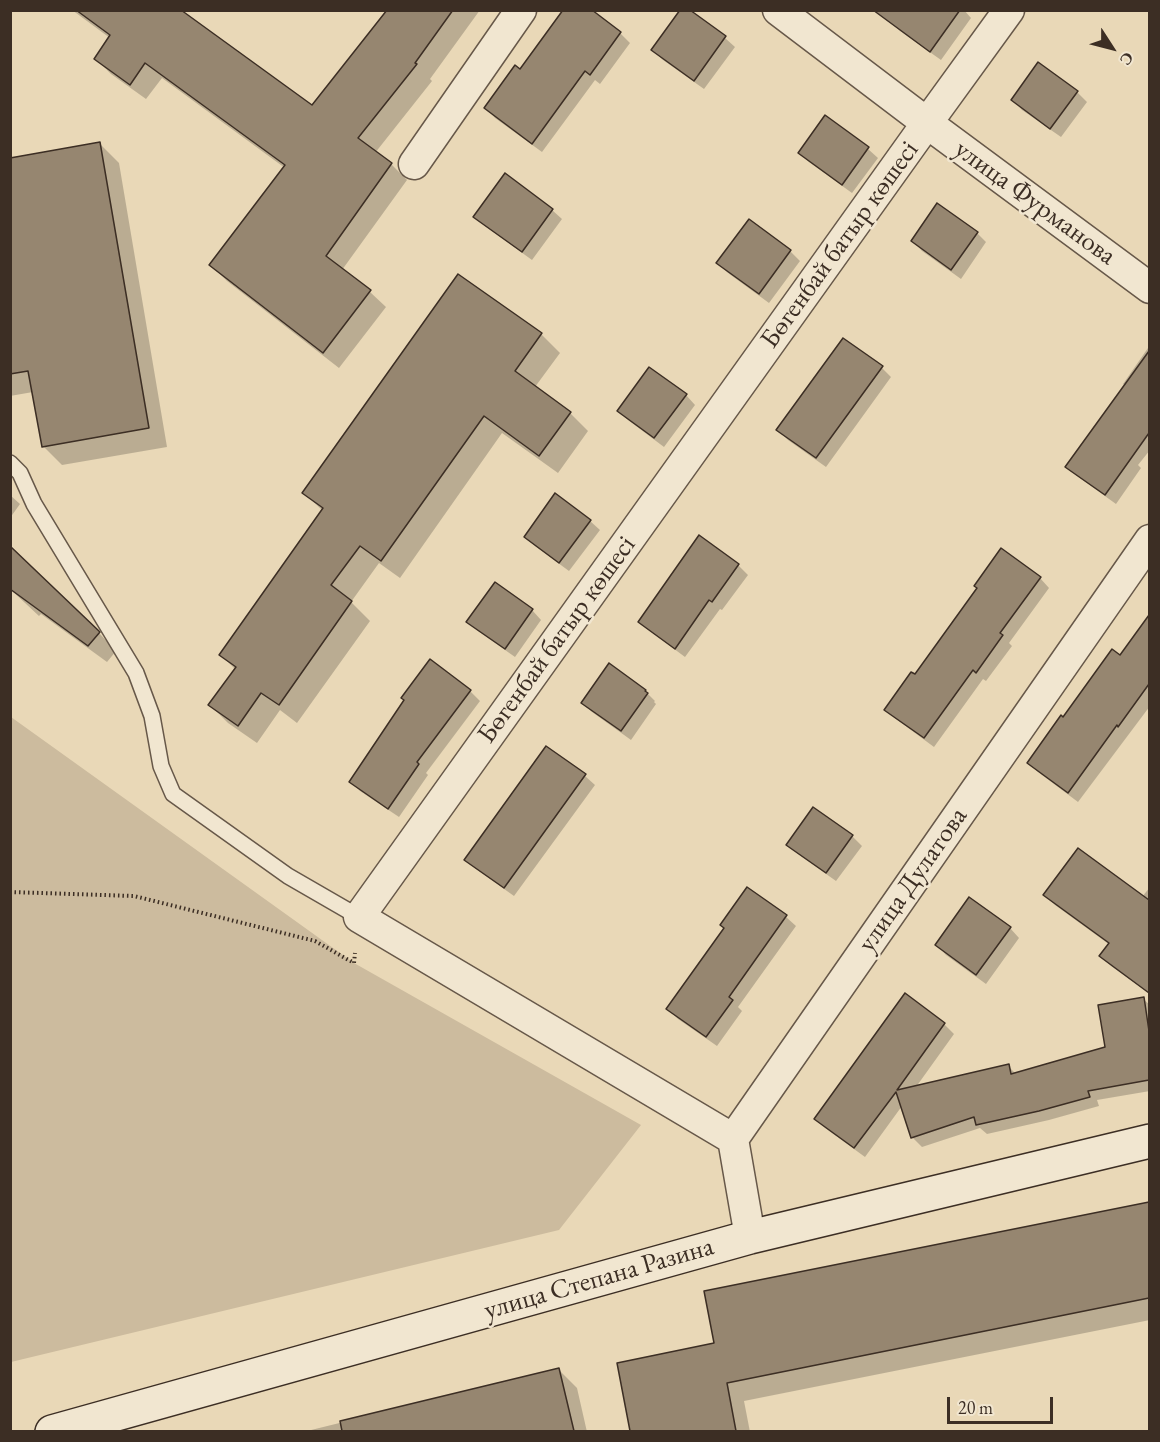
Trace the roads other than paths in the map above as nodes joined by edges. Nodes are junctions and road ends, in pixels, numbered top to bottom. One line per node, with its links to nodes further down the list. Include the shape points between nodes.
1 (521, 10): 5 (street)
2 (777, 10): 4 (street, улица Фурманова)
3 (1010, 10): 4 (street, Бөгенбай батыр көшесі)
4 (927, 123): 6 (street, улица Фурманова); 9 (street, Бөгенбай батыр көшесі)
5 (414, 164)
6 (1149, 288)
7 (10, 463): 9 (lane, via 20,473 34,504 136,673 152,716 161,766 173,794 288,876)
8 (1149, 540): 10 (street, улица Дулатова)
9 (359, 917): 10 (street)
10 (733, 1139): 12 (street)
11 (1149, 1141): 12 (main road, улица Степана Разина)
12 (750, 1237): 13 (main road, улица Степана Разина)
13 (61, 1430)

